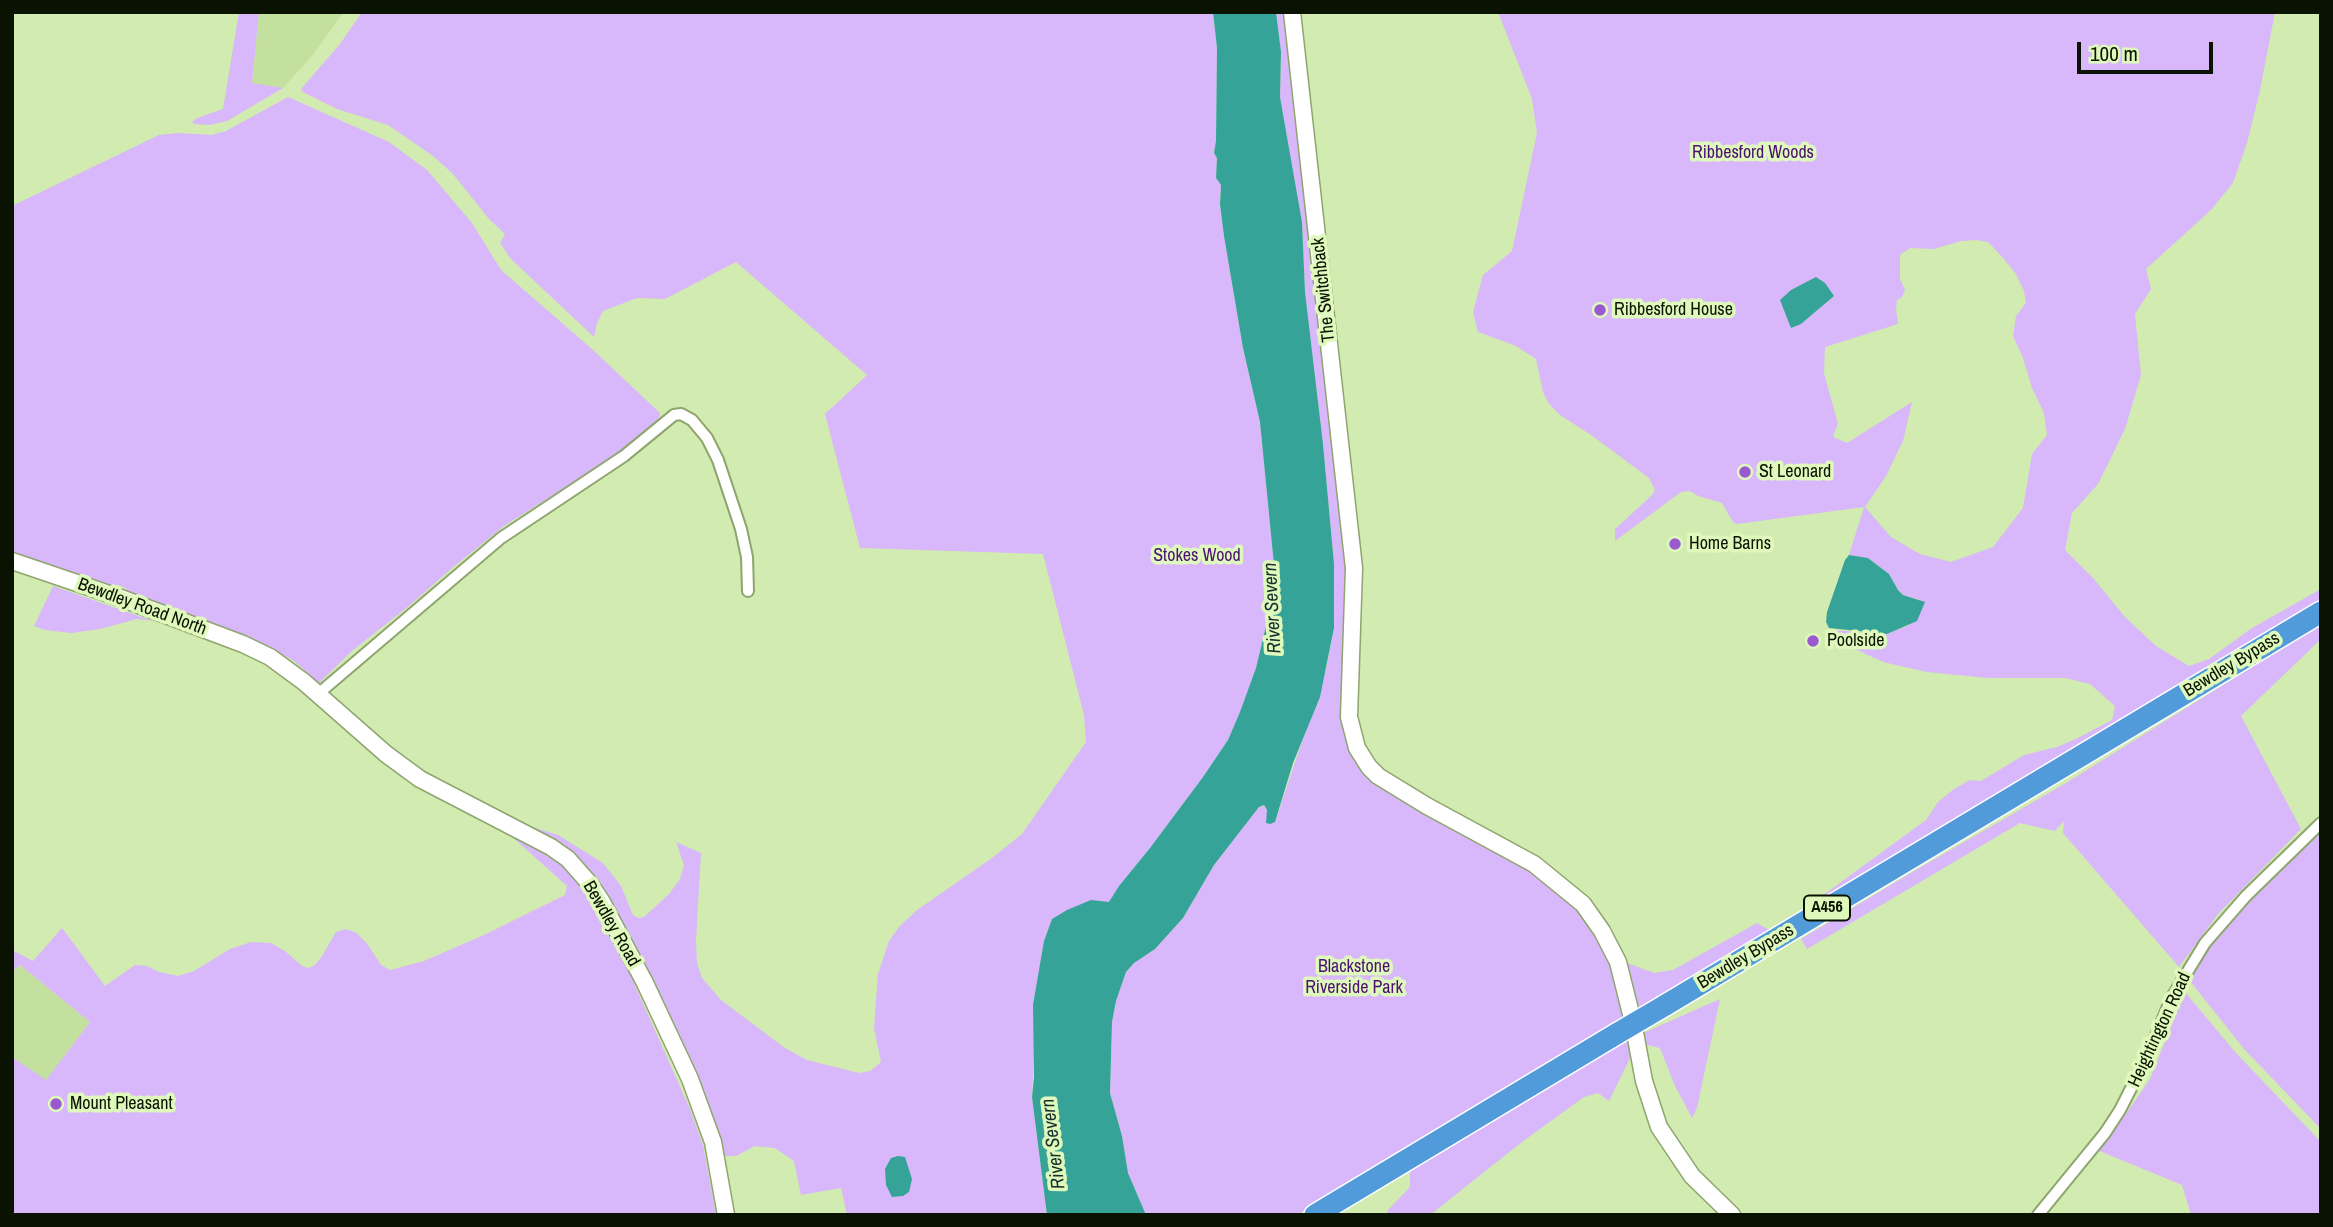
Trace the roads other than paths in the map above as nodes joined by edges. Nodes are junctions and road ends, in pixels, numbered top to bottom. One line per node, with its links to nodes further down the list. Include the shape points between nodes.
1 (1292, 12): 10 (main road, The Switchback, via 1354,568 1349,717 1357,748 1378,776 1534,864 1583,904 1618,962 1643,1081 1659,1126 1692,1176)
2 (12, 561): 5 (main road, Bewdley Road North)
3 (748, 591): 6 (street, via 741,529 718,460 692,420 674,415 624,456 501,538)
4 (2321, 612): 9 (highway, Bewdley Bypass / A456, bridge)
5 (271, 657): 6 (main road, Bewdley Road)
6 (318, 694): 8 (main road, Bewdley Road, via 420,779 551,847 590,884 645,983 690,1079 713,1142)
7 (2321, 823): 11 (street, Heightington Road, via 2205,943 2172,997 2120,1110)
8 (726, 1215)
9 (1315, 1215)
10 (1732, 1215)
11 (2038, 1215)

